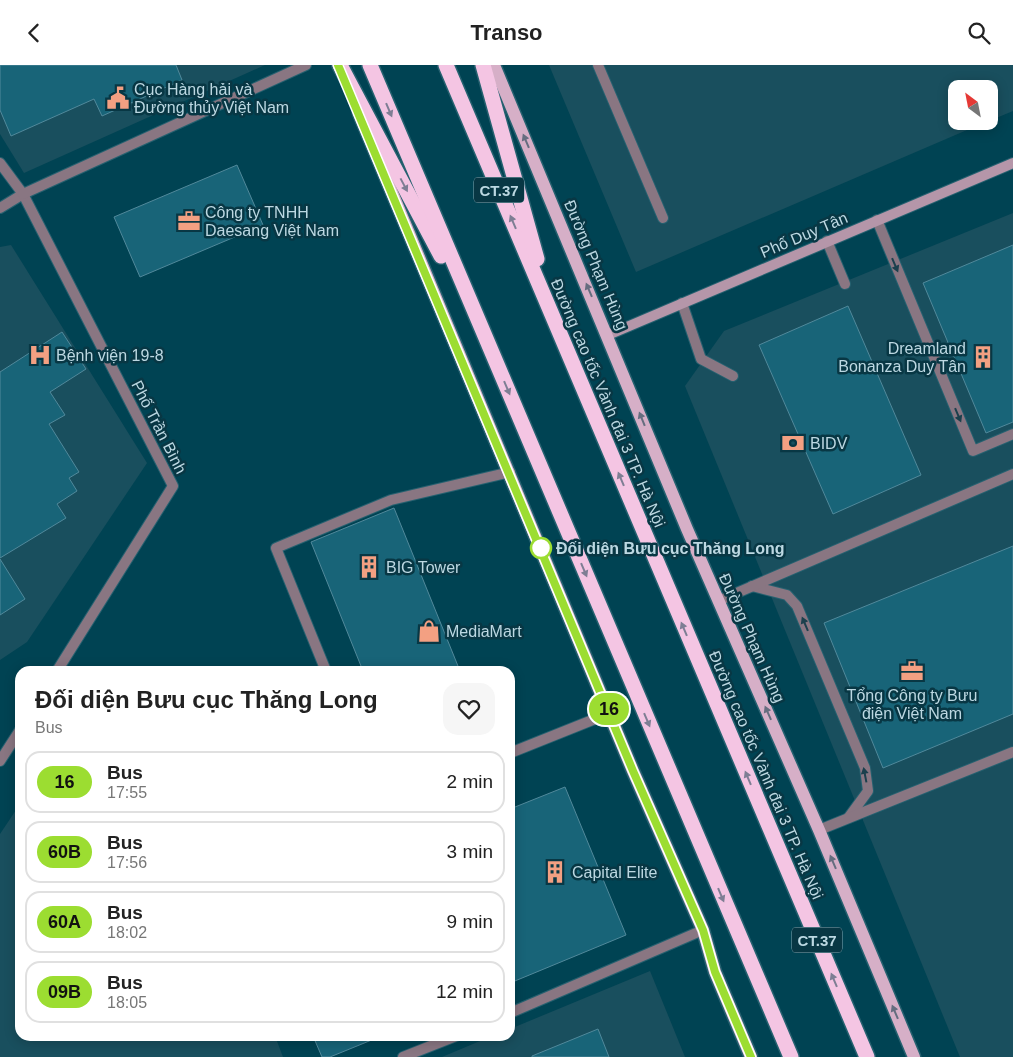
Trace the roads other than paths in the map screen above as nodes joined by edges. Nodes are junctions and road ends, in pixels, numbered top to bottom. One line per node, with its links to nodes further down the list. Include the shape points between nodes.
1 (306, 65): 10 (street)
2 (339, 65): 19 (highway, one-way to 19); 22 (main road)
3 (370, 65): 19 (highway, one-way to 19)
4 (446, 65): 17 (highway, Đường cao tốc Vành đai 3 TP. Hà Nội / CT.37, one-way to 4)
5 (484, 65): 17 (highway)
6 (494, 65): 18 (main road, Đường Phạm Hùng, one-way to 6)
7 (598, 65): 12 (street)
8 (0, 163): 10 (street, Phố Trần Bình)
9 (1013, 163): 13 (street, Phố Duy Tân)
10 (23, 194): 11 (street); 26 (street, Phố Trần Bình, via 173,486)
11 (0, 207)
12 (663, 218)
13 (877, 220): 14 (street, Phố Duy Tân); 21 (street, one-way to 21, via 973,451)
14 (827, 241): 15 (street); 16 (street, Phố Duy Tân)
15 (845, 284)
16 (682, 303): 18 (street, Phố Duy Tân); 20 (street, via 701,359)
17 (552, 316): 41 (highway, Đường cao tốc Vành đai 3 TP. Hà Nội / CT.37, one-way to 17)
18 (608, 335): 25 (main road, Đường Phạm Hùng, one-way to 18)
19 (488, 343): 40 (highway, one-way to 40)
20 (734, 376)
21 (1013, 434)
22 (510, 472): 27 (street, via 391,500 276,548); 28 (main road)
23 (1013, 474): 24 (street)
24 (752, 586): 25 (street); 33 (street, one-way to 24, via 868,791 864,768 797,606 787,595)
25 (718, 601): 34 (main road, Đường Phạm Hùng, one-way to 25)
26 (60, 666)
27 (324, 666)
28 (610, 713): 30 (street); 35 (main road)
29 (15, 738): 32 (street)
30 (515, 751)
31 (1013, 752): 33 (street)
32 (0, 761)
33 (849, 817): 34 (street)
34 (819, 829): 42 (main road, Đường Phạm Hùng, one-way to 34)
35 (703, 930): 36 (street); 39 (main road, via 715,972)
36 (515, 1011)
37 (443, 1041): 38 (street)
38 (403, 1057)
39 (751, 1057)
40 (791, 1057)
41 (867, 1057)
42 (914, 1057)

